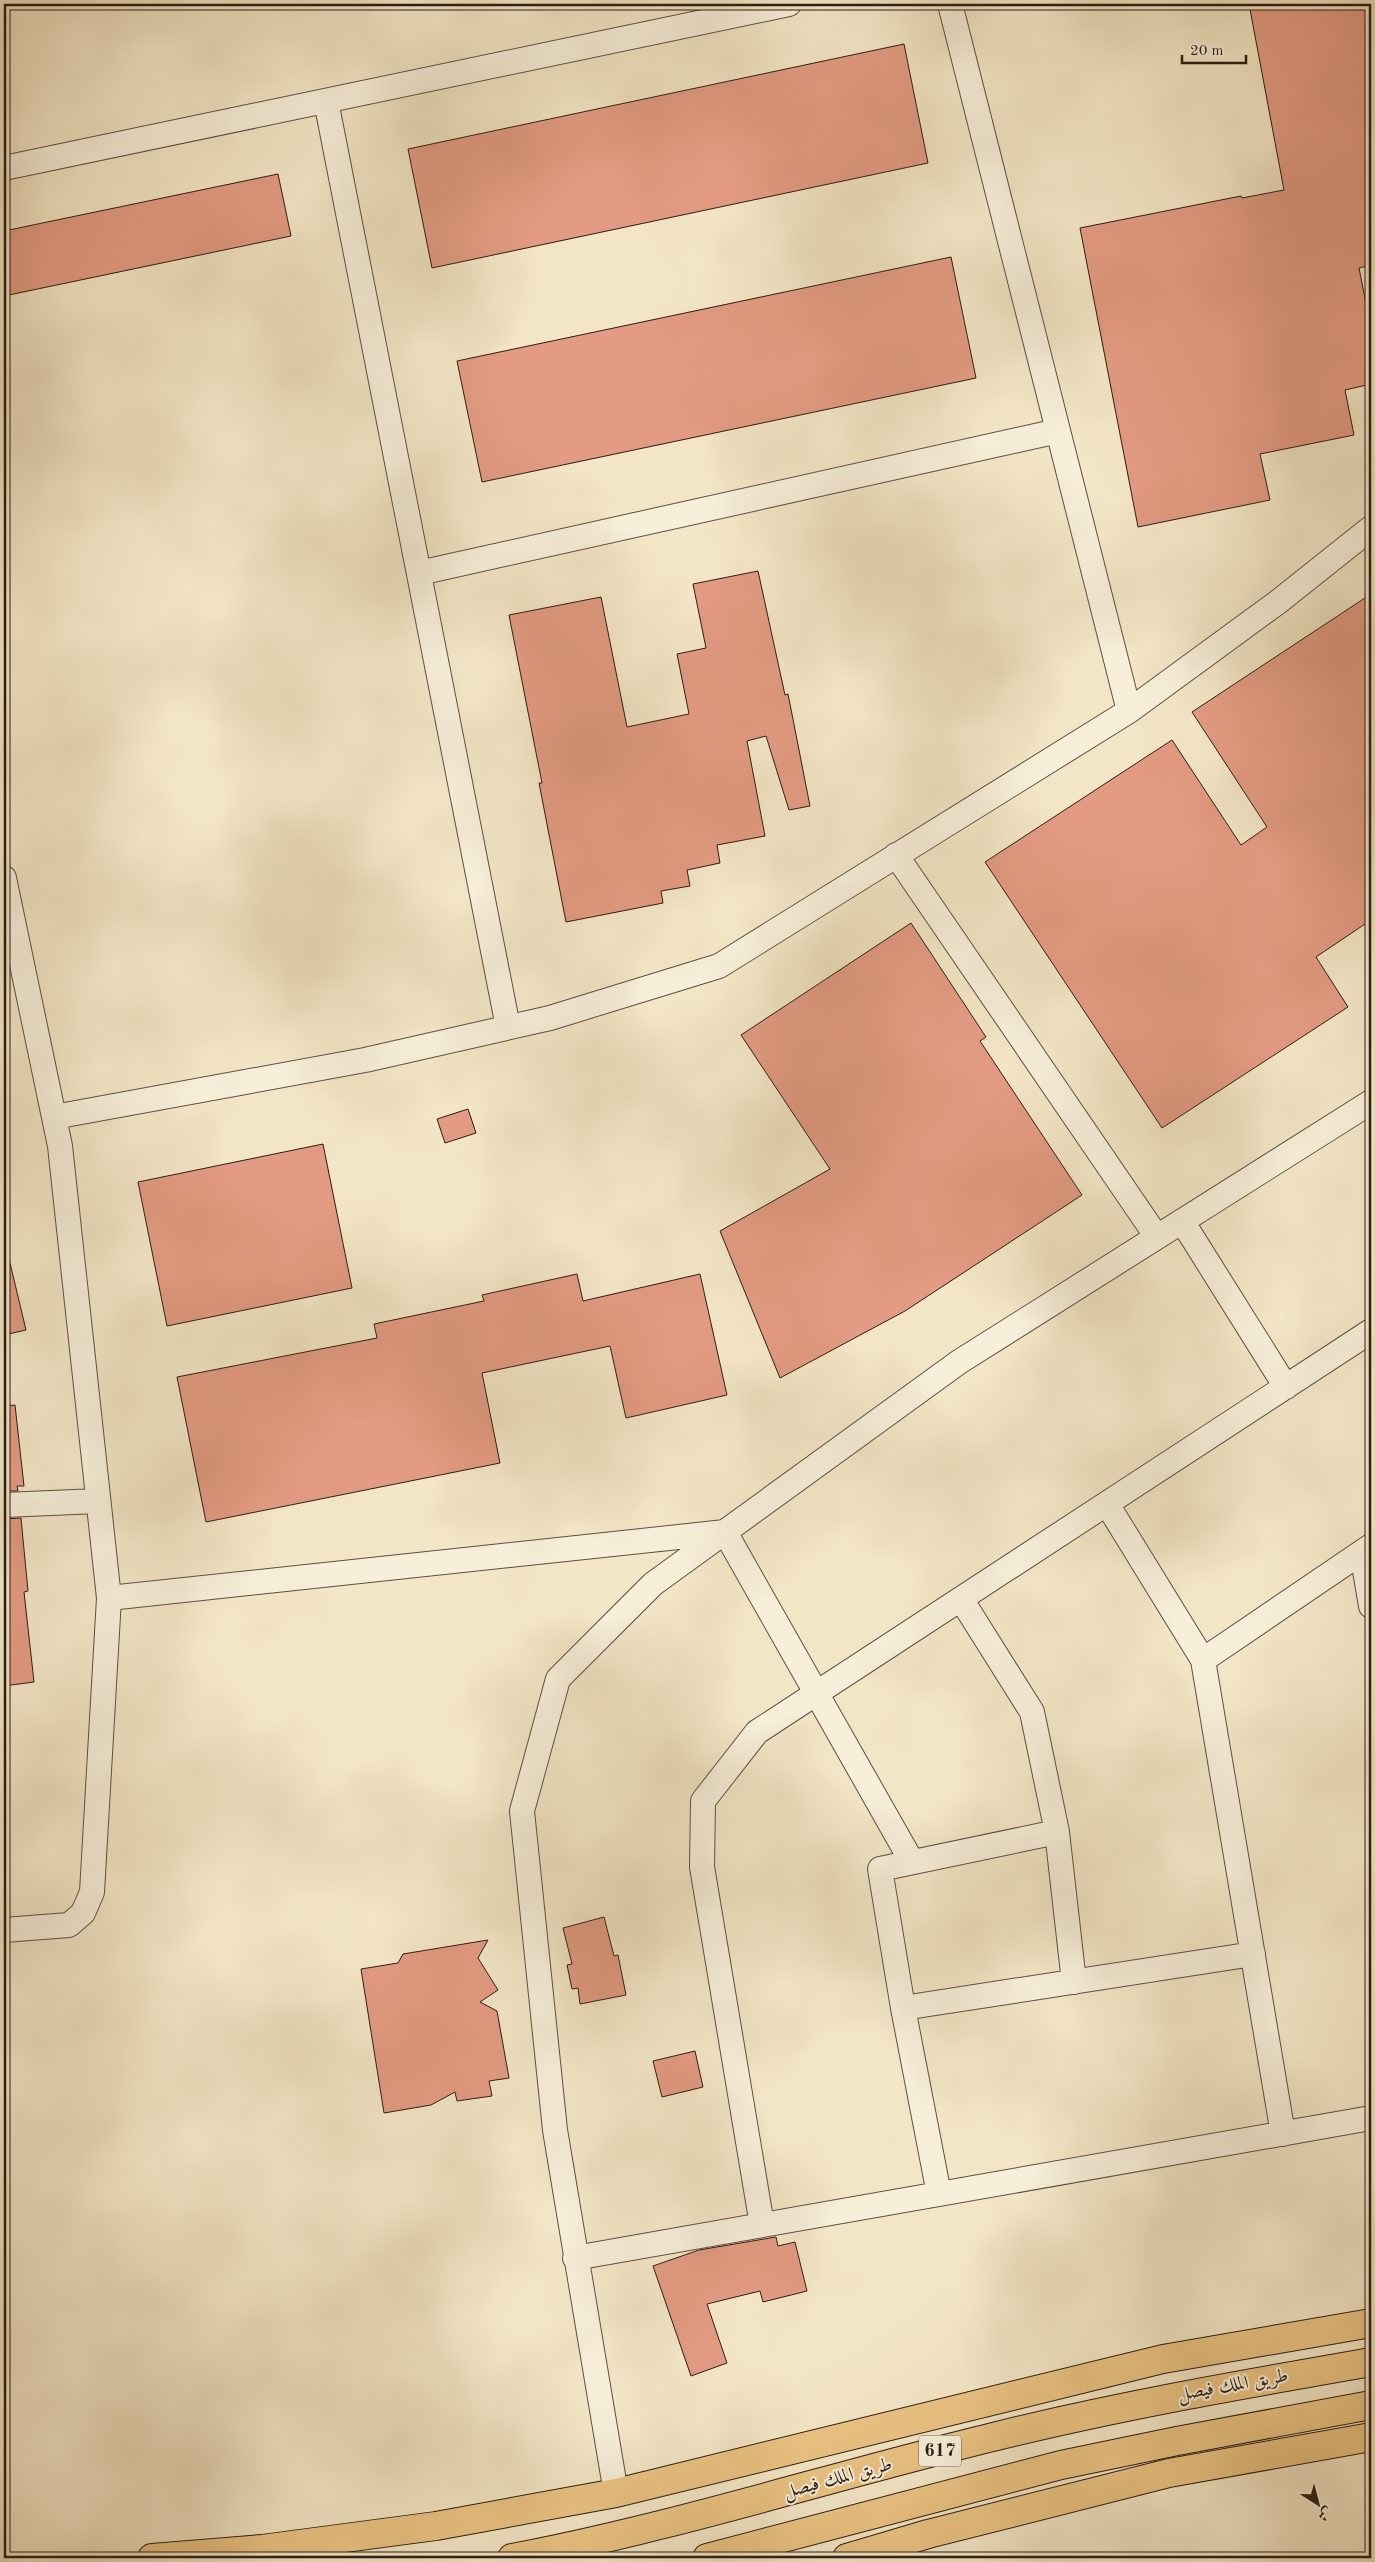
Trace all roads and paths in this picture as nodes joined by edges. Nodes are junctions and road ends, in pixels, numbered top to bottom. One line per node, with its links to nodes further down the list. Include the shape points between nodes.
1 (789, 4): 3 (street)
2 (950, 4): 5 (street)
3 (326, 101): 4 (street); 7 (street)
4 (4, 168)
5 (1058, 431): 7 (street); 8 (street)
6 (1371, 528): 8 (street, via 1278,602)
7 (419, 572): 11 (street)
8 (1129, 711): 9 (street)
9 (896, 855): 11 (street, via 720,966 550,1018); 15 (street)
10 (4, 878): 13 (street)
11 (508, 1027): 13 (street, via 366,1060)
12 (1371, 1102): 14 (street)
13 (54, 1117): 18 (street, via 60,1146)
14 (1182, 1221): 15 (street); 17 (street)
15 (1157, 1237): 21 (street, via 959,1362)
16 (1371, 1331): 17 (street)
17 (1286, 1387): 19 (street)
18 (98, 1501): 20 (street); 23 (street)
19 (1107, 1504): 24 (street); 26 (street)
20 (4, 1505)
21 (725, 1532): 23 (street); 27 (street); 38 (street, via 653,1584 558,1679 522,1811 555,2130)
22 (1366, 1550): 25 (street); 26 (street)
23 (108, 1598): 30 (street, via 92,1892 84,1913 69,1925)
24 (961, 1599): 27 (street); 28 (street, via 1032,1712)
25 (1371, 1606)
26 (1203, 1660): 31 (street)
27 (817, 1693): 29 (street); 37 (street, via 757,1732 704,1801 702,1867)
28 (1057, 1832): 29 (street); 32 (street)
29 (912, 1862): 33 (street, via 880,1869)
30 (4, 1930)
31 (1253, 1954): 32 (street); 35 (street)
32 (1074, 1982): 33 (street)
33 (902, 2008): 36 (street)
34 (1371, 2118): 35 (street)
35 (1283, 2134): 36 (street)
36 (939, 2194): 37 (street)
37 (762, 2225): 38 (street)
38 (575, 2258): 43 (street)
39 (1371, 2323): 43 (main road, via 1163,2359)
40 (1371, 2362): 45 (main road, طريق الملك فيصل / 617, via 1093,2413 701,2516)
41 (1371, 2405): 46 (main road, 617, via 1061,2465)
42 (1371, 2437): 47 (main road, via 1169,2473 928,2534)
43 (616, 2493): 44 (main road, via 436,2526 262,2549)
44 (152, 2558)
45 (512, 2558)
46 (706, 2558)
47 (847, 2558)

